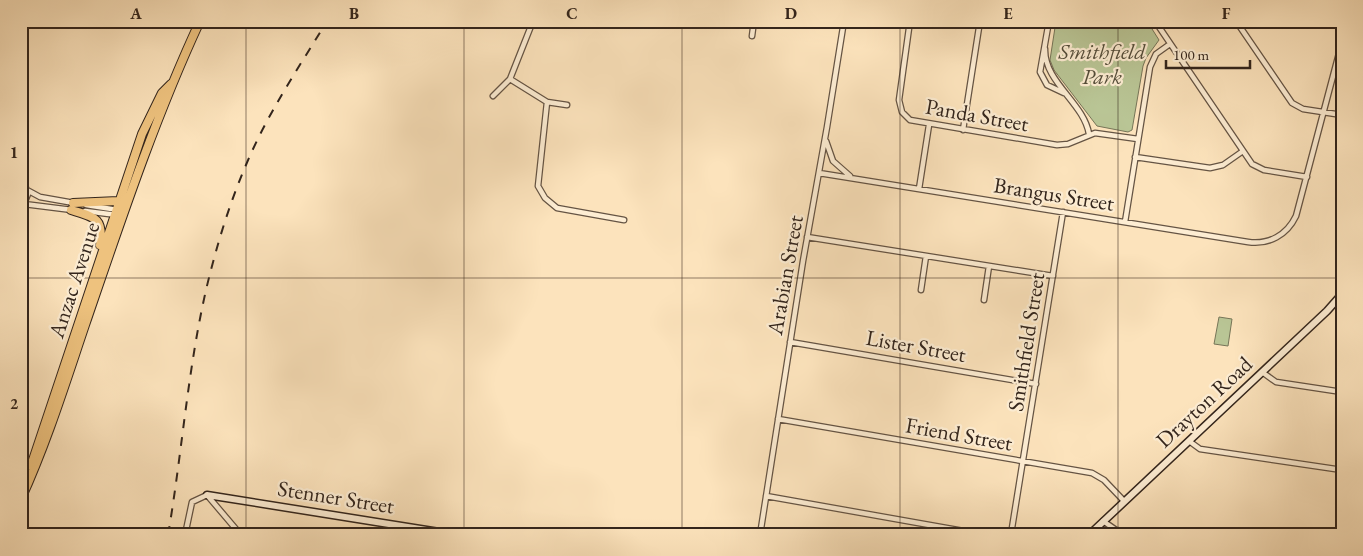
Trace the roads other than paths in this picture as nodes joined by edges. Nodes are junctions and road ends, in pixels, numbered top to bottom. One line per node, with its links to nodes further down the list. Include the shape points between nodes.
1 (200, 21): 17 (highway, Anzac Avenue)
2 (533, 21): 16 (street)
3 (754, 21): 12 (street)
4 (844, 21): 27 (street, Arabian Street)
5 (910, 21): 24 (street, Panda Street, via 899,104 910,120)
6 (980, 21): 25 (street)
7 (1049, 21): 15 (street)
8 (1155, 21): 14 (street)
9 (1236, 21): 22 (street, via 1289,100 1302,109)
10 (1316, 21): 11 (street)
11 (1342, 25)
12 (752, 36)
13 (1342, 42): 22 (street)
14 (1170, 44): 28 (street, via 1151,62); 29 (street)
15 (1045, 49): 18 (street, via 1047,63); 18 (street, via 1040,65 1041,76 1047,85)
16 (510, 79): 19 (street); 20 (street)
17 (171, 83): 38 (highway, Anzac Avenue, via 150,115); 43 (highway, Anzac Avenue)
18 (1065, 94): 26 (street, via 1085,121)
19 (493, 96)
20 (547, 102): 21 (street); 44 (street, via 538,186 545,198 557,208)
21 (567, 104)
22 (1323, 112): 23 (street); 33 (street)
23 (1342, 115)
24 (929, 125): 25 (street, Panda Street); 37 (street)
25 (963, 130): 26 (street, Panda Street, via 1060,145)
26 (1089, 134): 28 (street, Panda Street)
27 (826, 137): 32 (street, Arabian Street); 34 (street, via 830,156 836,165)
28 (1138, 139): 30 (street)
29 (1243, 151): 30 (street, via 1223,165 1210,168); 33 (street, via 1252,164 1264,170)
30 (1135, 157): 45 (street)
31 (21, 160): 36 (street)
32 (819, 173): 34 (street, Brangus Street); 46 (street, Arabian Street)
33 (1307, 177): 45 (street, Brangus Street, via 1296,216 1283,234 1269,241 1253,242)
34 (859, 180): 37 (street, Brangus Street)
35 (21, 185): 36 (street)
36 (27, 189): 39 (street, via 28,198); 40 (street, via 40,197)
37 (919, 189): 42 (street, Brangus Street)
38 (118, 201): 40 (highway); 41 (highway, Anzac Avenue)
39 (23, 204): 40 (street)
40 (72, 206): 41 (street); 48 (highway, via 101,225)
41 (115, 212): 43 (street); 48 (highway, Anzac Avenue)
42 (1063, 212): 45 (street, Brangus Street); 50 (street, Smithfield Street)
43 (124, 213): 64 (highway, Anzac Avenue, via 53,424)
44 (624, 220)
45 (1125, 222)
46 (807, 237): 47 (street); 54 (street, Arabian Street)
47 (926, 256): 49 (street); 51 (street)
48 (99, 260): 64 (highway, Anzac Avenue)
49 (990, 266): 50 (street); 53 (street)
50 (1053, 276): 56 (street, Smithfield Street)
51 (921, 290)
52 (1342, 294): 55 (main road, Drayton Road)
53 (984, 300)
54 (790, 342): 56 (street, Lister Street); 58 (street, Arabian Street)
55 (1262, 372): 57 (street, via 1276,382); 59 (main road, Drayton Road)
56 (1036, 384): 60 (street, Smithfield Street)
57 (1342, 392)
58 (778, 419): 60 (street, Friend Street); 63 (street, Arabian Street)
59 (1189, 441): 61 (street, via 1200,449); 65 (main road, Drayton Road)
60 (1023, 462): 65 (street, Friend Street, via 1096,475); 73 (street, Smithfield Street, via 1012,528)
61 (1342, 470)
62 (207, 496): 67 (main road, Stenner Street); 68 (street, via 192,502); 69 (street)
63 (766, 496): 71 (street, Arabian Street); 72 (street)
64 (22, 497)
65 (1124, 501): 66 (main road, Drayton Road)
66 (1103, 521): 74 (main road, Drayton Road); 75 (street, via 1116,530)
67 (440, 533): 70 (main road, Stenner Street)
68 (185, 535)
69 (240, 535)
70 (458, 535)
71 (760, 535)
72 (986, 535)
73 (1008, 535)
74 (1089, 535)
75 (1144, 535)

